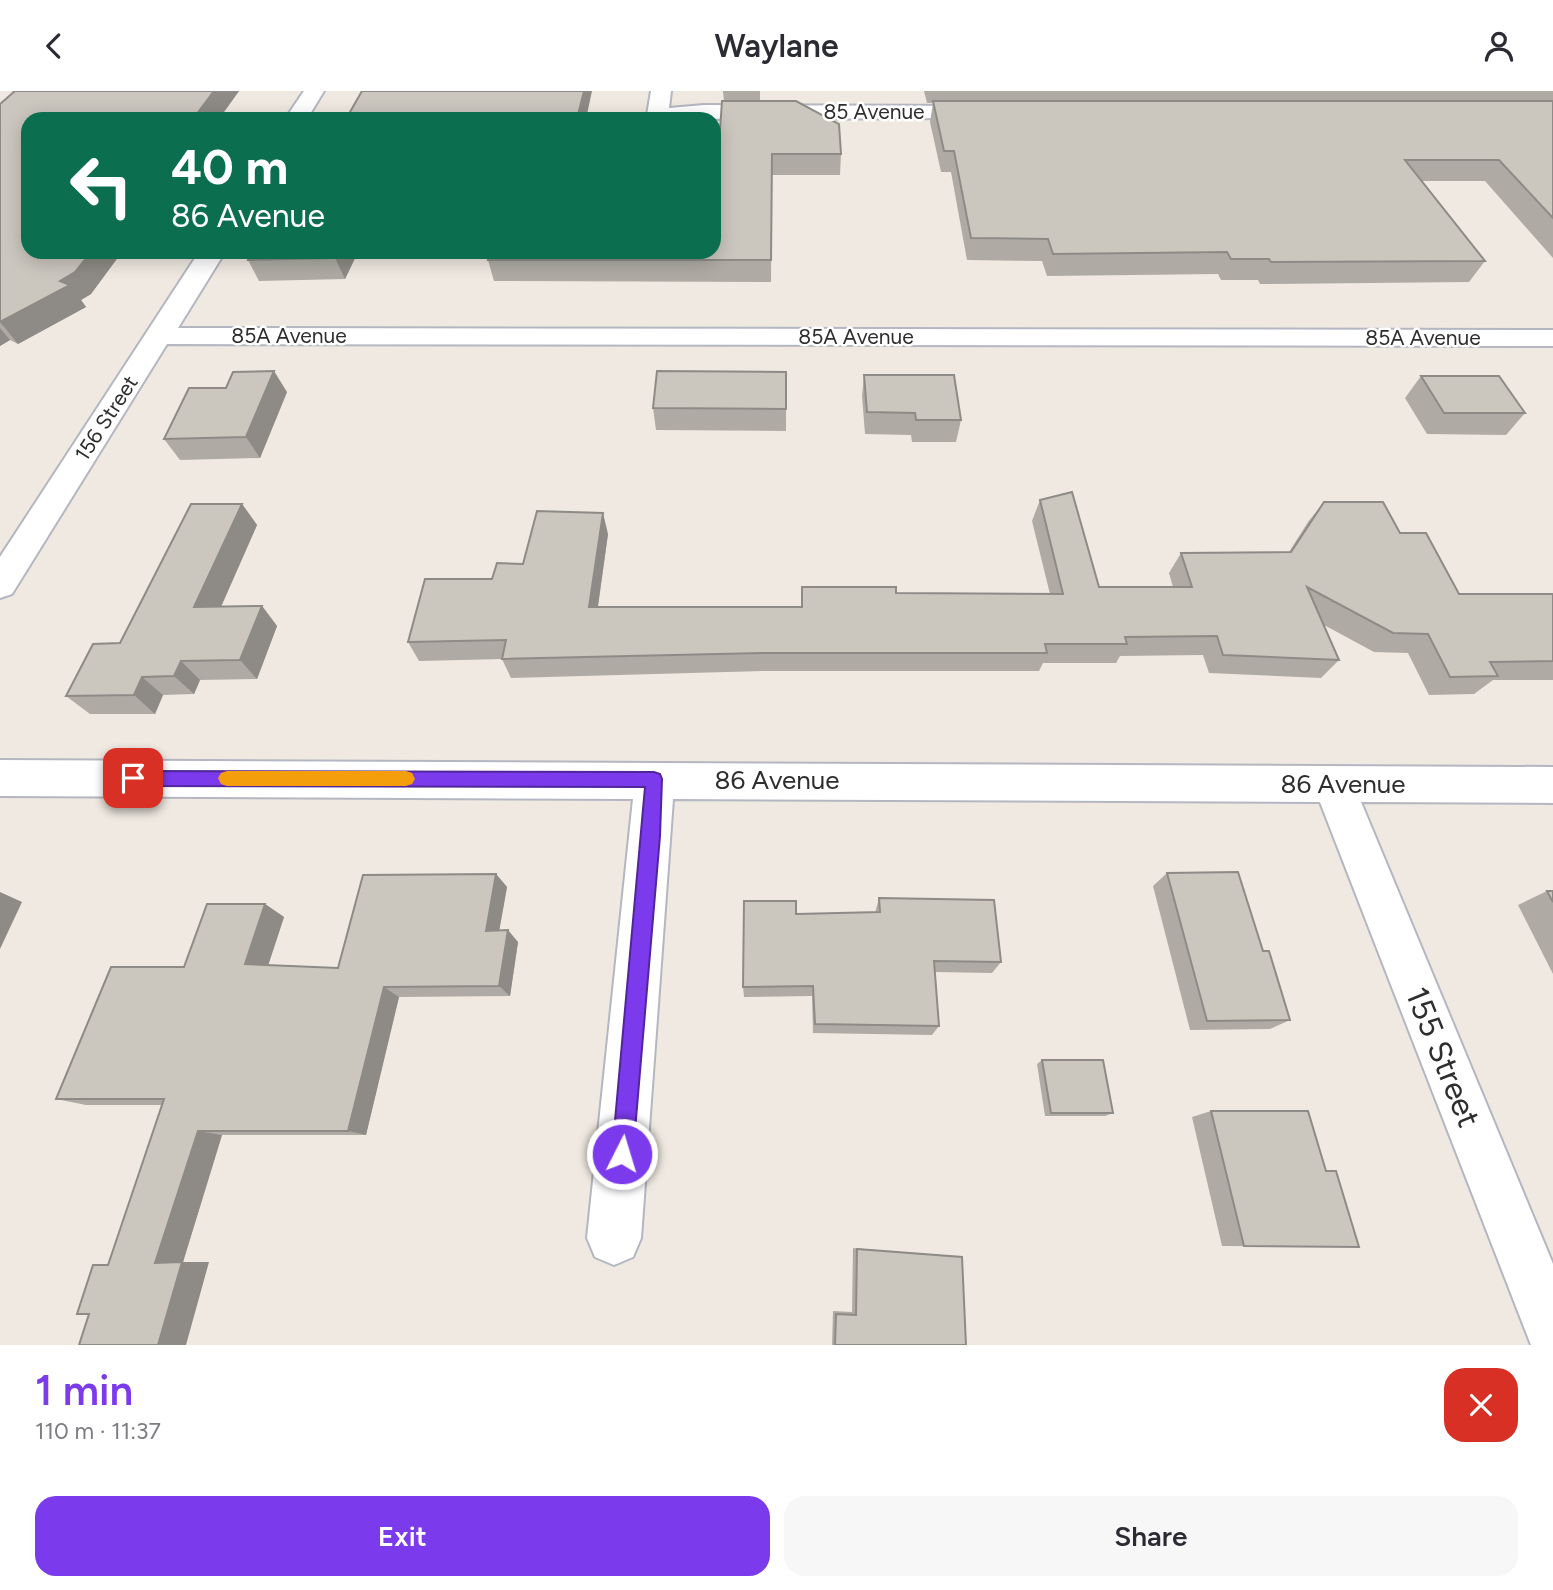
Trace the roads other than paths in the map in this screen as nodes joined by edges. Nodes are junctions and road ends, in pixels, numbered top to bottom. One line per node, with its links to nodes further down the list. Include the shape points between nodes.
1 (314, 91): 3 (street)
2 (661, 91): 4 (street, 85 Avenue)
3 (300, 112)
4 (658, 112)
5 (692, 112): 6 (street, 85 Avenue)
6 (1010, 112)
7 (208, 259): 8 (street, 156 Street)
8 (159, 336): 9 (street, 85A Avenue); 10 (street, 156 Street)
9 (1553, 338)
10 (0, 585)
11 (0, 778): 12 (street, 86 Avenue)
12 (654, 779): 13 (street, 86 Avenue); 15 (street)
13 (1333, 784): 14 (street, 86 Avenue); 16 (street, 155 Street)
14 (1553, 785)
15 (614, 1238)
16 (1553, 1331)

